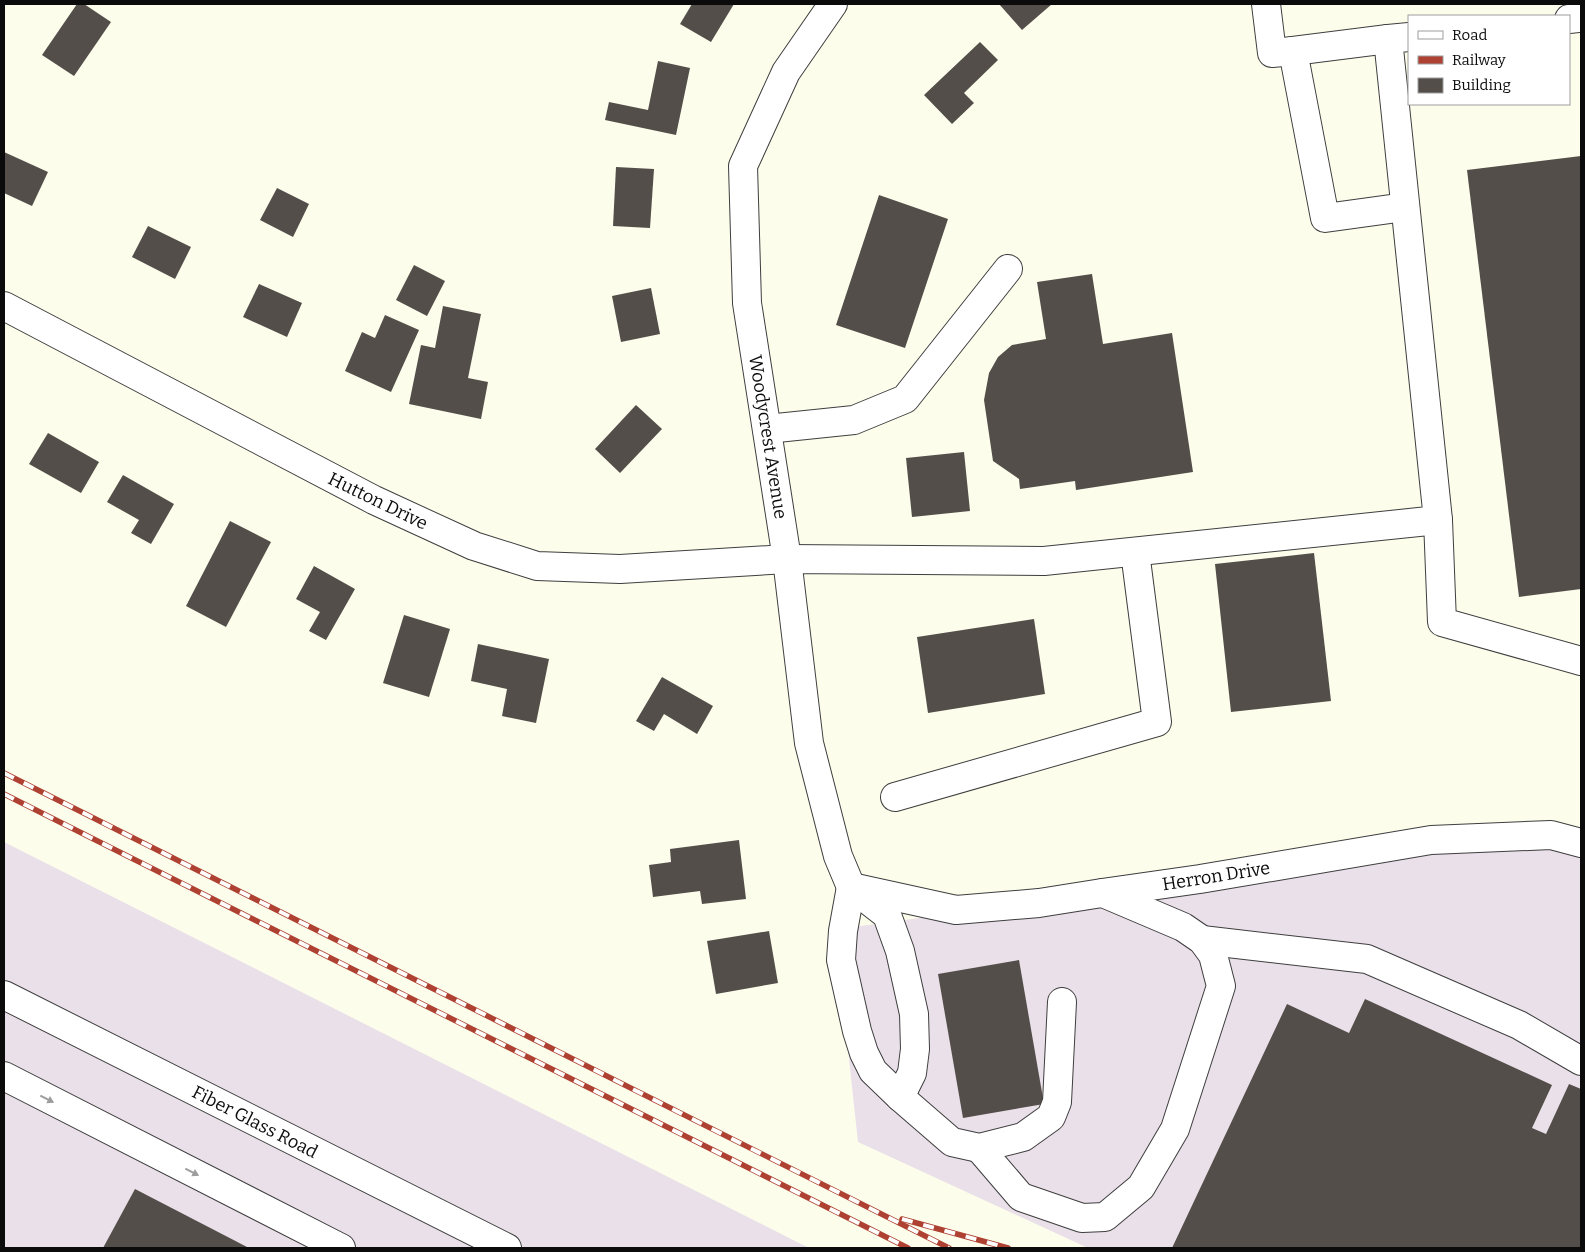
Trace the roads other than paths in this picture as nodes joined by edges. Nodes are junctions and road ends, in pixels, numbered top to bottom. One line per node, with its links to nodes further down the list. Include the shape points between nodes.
1 (833, 4): 8 (street, Woodycrest Avenue, via 786,72 743,166 747,303)
2 (1266, 4): 4 (street, via 1272,53)
3 (1398, 38): 4 (street); 5 (street)
4 (1293, 51): 5 (street, via 1325,218)
5 (1405, 207): 9 (street)
6 (1008, 269): 8 (street, via 904,399 854,420)
7 (4, 306): 11 (street, Hutton Drive, via 374,500 474,546 538,566 620,570)
8 (767, 429): 11 (street, Woodycrest Avenue)
9 (1438, 520): 10 (street, Hutton Drive); 12 (street, via 1442,622)
10 (1135, 552): 11 (street, Hutton Drive, via 1044,561); 13 (street, via 1157,722)
11 (787, 560): 15 (street, Woodycrest Avenue, via 809,743 838,856)
12 (1581, 661)
13 (895, 796)
14 (1581, 843): 16 (street, Herron Drive, via 1552,835 1431,840)
15 (850, 886): 16 (street, Herron Drive, via 956,910 1039,904); 22 (street, via 841,960 857,1031 873,1071); 22 (street, via 887,915 900,951 914,1014 916,1049 912,1073)
16 (1102, 893): 17 (street, via 1183,927)
17 (1202, 940): 20 (street, via 1367,959 1519,1025); 23 (street, via 1213,955 1221,986 1175,1128 1141,1187 1105,1217 1082,1218 1021,1197)
18 (4, 995): 25 (street, Fiber Glass Road)
19 (1062, 1002): 23 (street, via 1057,1102 1050,1117 1023,1137)
20 (1581, 1061)
21 (4, 1076): 24 (street, one-way to 24)
22 (900, 1097): 23 (street, via 952,1142)
23 (979, 1148)
24 (341, 1248)
25 (507, 1248)

